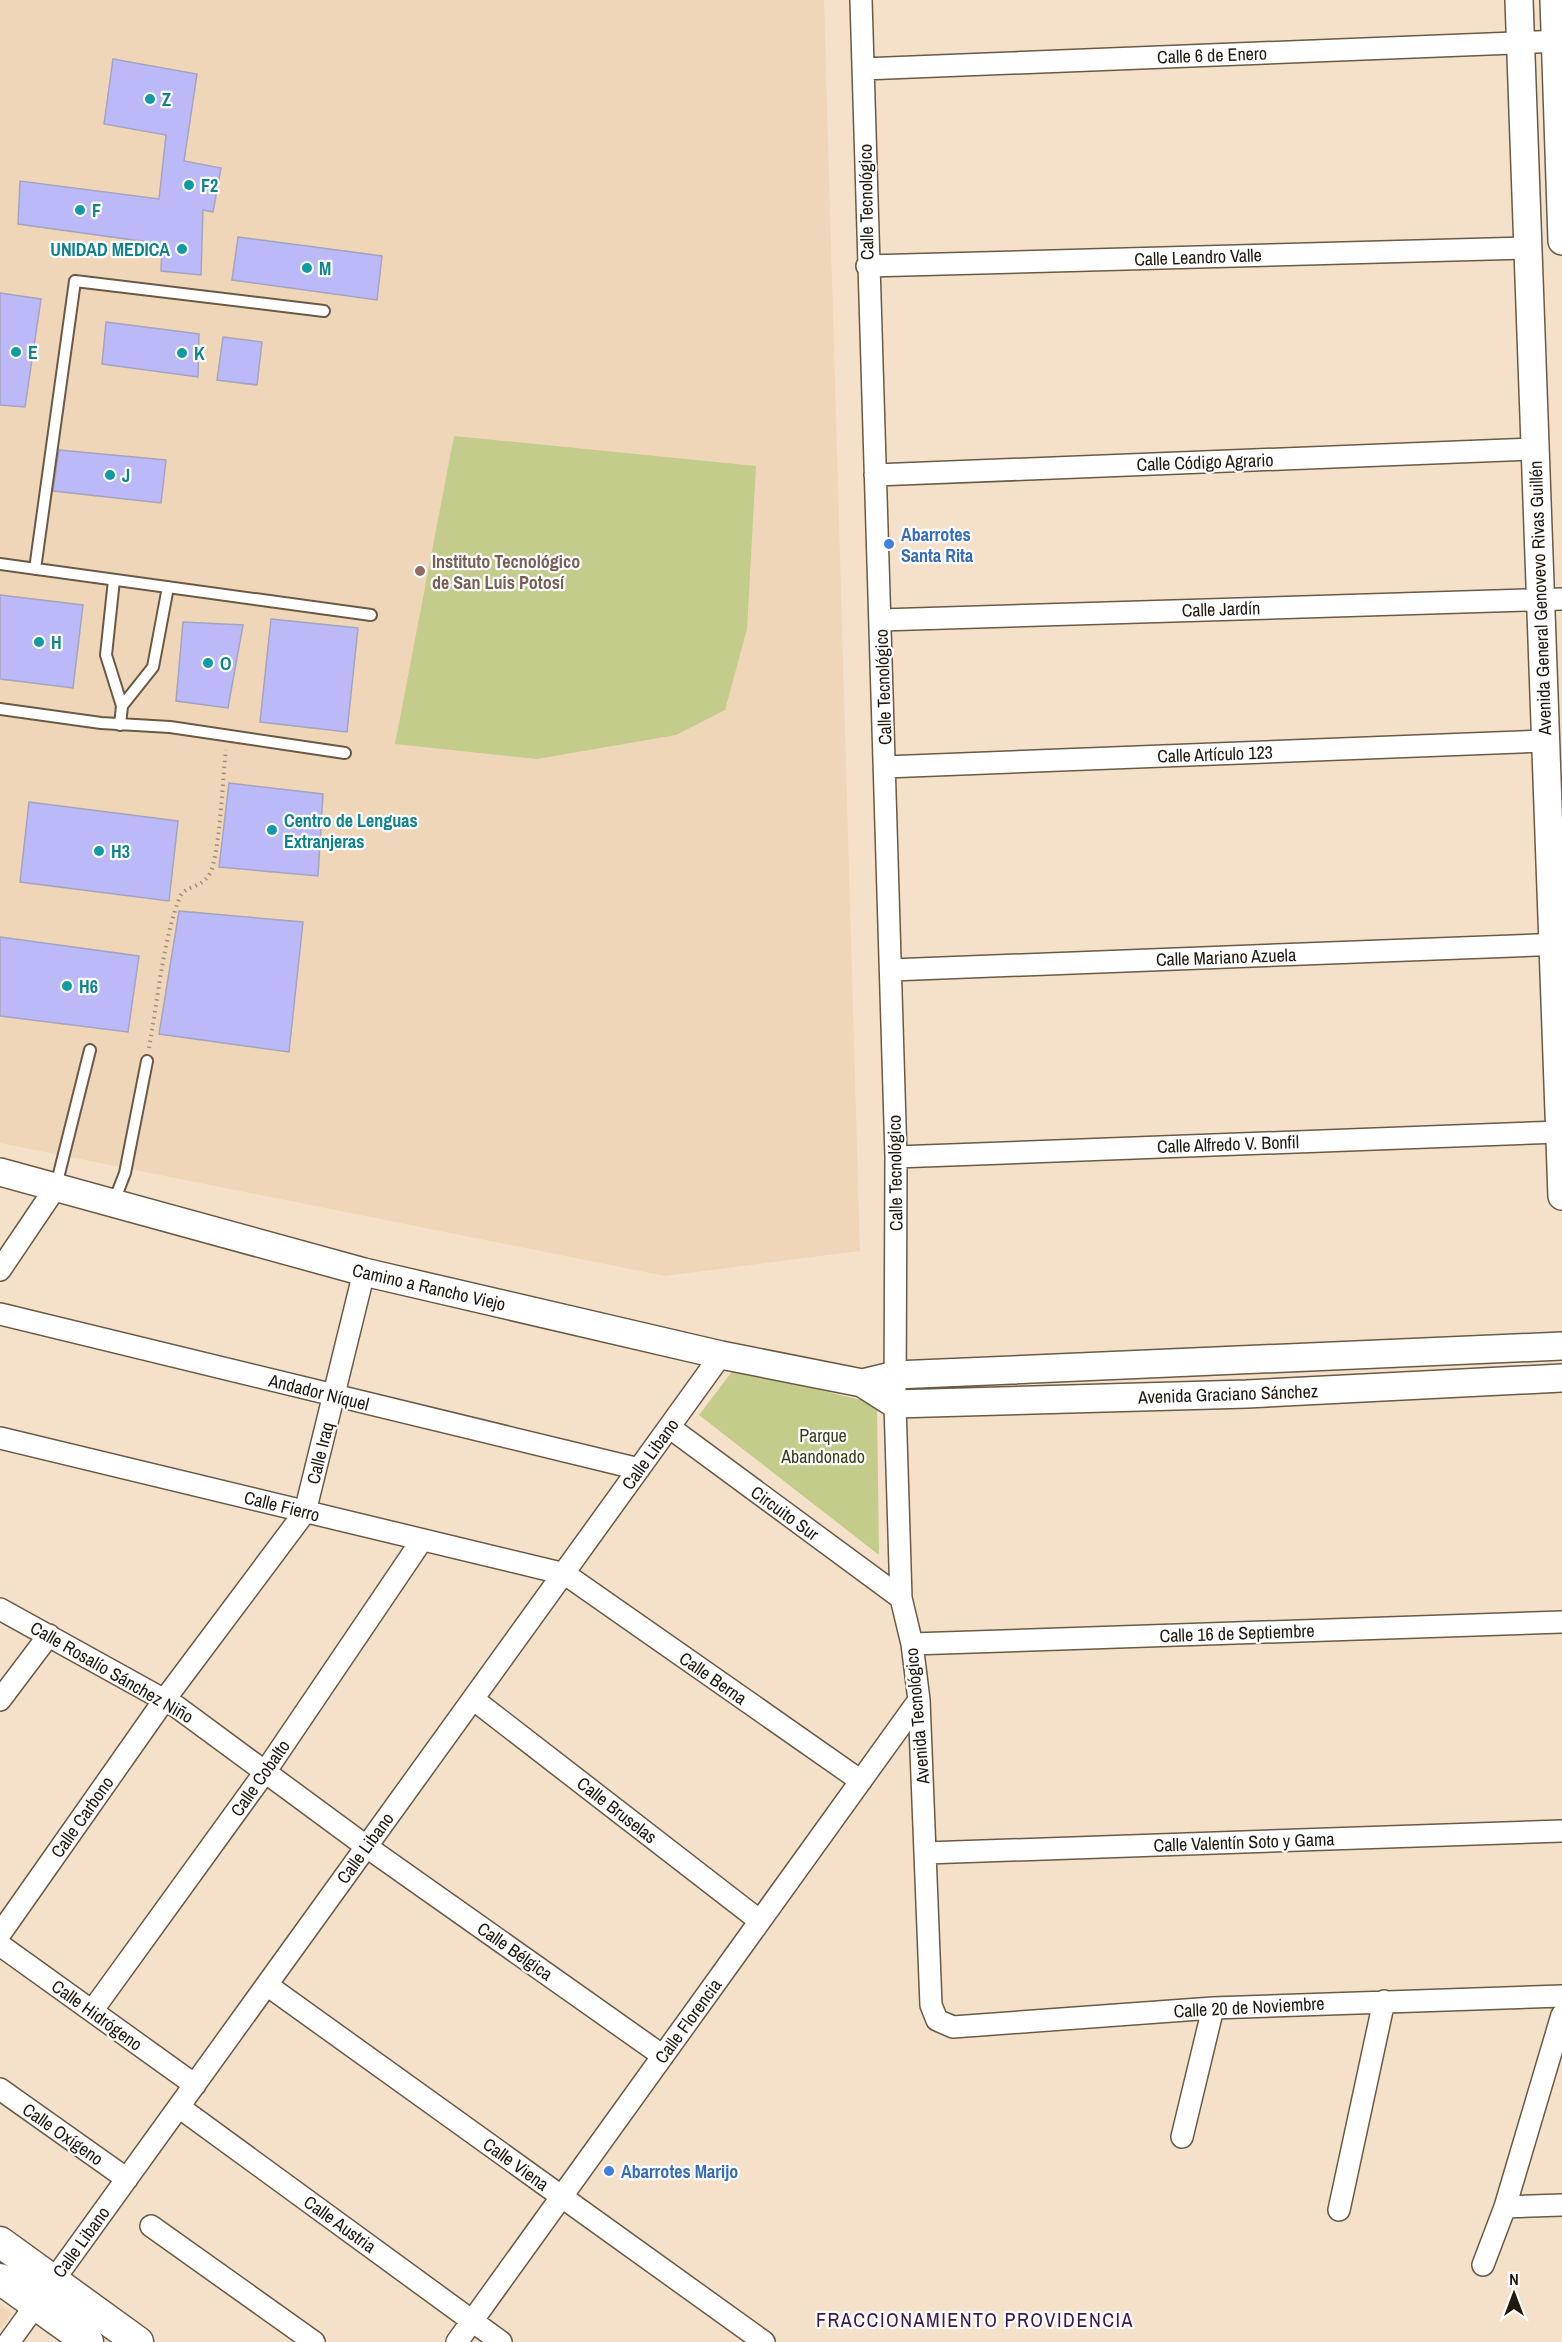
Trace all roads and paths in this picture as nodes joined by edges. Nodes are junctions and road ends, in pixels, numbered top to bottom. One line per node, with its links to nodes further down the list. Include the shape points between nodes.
1 (861, 0): 6 (street, Calle Tecnológico)
2 (1519, 0): 5 (street, Avenida General Genovevo Rivas Guillén)
3 (1554, 0): 4 (street)
4 (1558, 41): 5 (street, Calle 6 de Enero); 7 (street)
5 (1521, 42): 6 (street, Calle 6 de Enero); 8 (street, Avenida General Genovevo Rivas Guillén)
6 (863, 69): 9 (street, Calle Tecnológico)
7 (1562, 241)
8 (1528, 248): 9 (street, Calle Leandro Valle); 11 (street, Avenida General Genovevo Rivas Guillén)
9 (867, 266): 12 (street, Calle Tecnológico)
10 (324, 311): 14 (lane, via 75,281)
11 (1535, 449): 12 (street, Calle Código Agrario); 17 (street, Avenida General Genovevo Rivas Guillén)
12 (875, 475): 19 (street, Calle Tecnológico)
13 (0, 564): 14 (lane)
14 (36, 569): 15 (lane)
15 (114, 580): 16 (lane); 20 (lane, via 106,656)
16 (168, 587): 18 (lane); 20 (lane, via 153,667)
17 (1551, 599): 19 (street, Calle Jardín); 24 (street, Avenida General Genovevo Rivas Guillén)
18 (371, 615)
19 (881, 620): 26 (street, Calle Tecnológico)
20 (122, 706): 22 (lane)
21 (0, 710): 22 (lane)
22 (120, 725): 23 (lane)
23 (228, 735): 25 (lane); 30 (path, via 212,867 203,884 183,892 179,898)
24 (1546, 741): 26 (street, Calle Artículo 123); 27 (street, Avenida General Genovevo Rivas Guillén)
25 (345, 753)
26 (885, 767): 28 (street, Calle Tecnológico)
27 (1557, 944): 28 (street, Calle Mariano Azuela); 31 (street, Avenida General Genovevo Rivas Guillén)
28 (891, 970): 32 (street, Calle Tecnológico)
29 (90, 1050): 34 (lane)
30 (147, 1061): 36 (lane, via 125,1173)
31 (1560, 1132): 32 (street, Calle Alfredo V. Bonfil); 35 (street, Avenida General Genovevo Rivas Guillén)
32 (896, 1157): 43 (street, Calle Tecnológico)
33 (0, 1172): 34 (street, Camino a Rancho Viejo)
34 (56, 1187): 36 (street, Camino a Rancho Viejo); 37 (street)
35 (1562, 1196)
36 (112, 1204): 38 (street, Camino a Rancho Viejo)
37 (0, 1270)
38 (364, 1272): 41 (street, Camino a Rancho Viejo); 47 (street, Calle Iraq)
39 (0, 1314): 47 (street, Andador Níquel)
40 (1562, 1346): 42 (street, Avenida Graciano Sánchez)
41 (721, 1355): 45 (street, Camino a Rancho Viejo); 49 (street, Calle Libano)
42 (1244, 1359): 43 (street, Avenida Graciano Sánchez); 46 (street)
43 (895, 1375): 45 (street, Camino a Rancho Viejo); 48 (street, Avenida Tecnológico)
44 (1562, 1378): 46 (street, Avenida Graciano Sánchez)
45 (862, 1383): 48 (street, Camino a Rancho Viejo)
46 (1246, 1394): 48 (street, Avenida Graciano Sánchez)
47 (334, 1396): 51 (street, Andador Níquel); 52 (street, Calle Iraq)
48 (895, 1404): 55 (street, Avenida Tecnológico)
49 (669, 1427): 51 (street, Calle Libano); 55 (street, Circuito Sur)
50 (0, 1438): 52 (street, Calle Fierro)
51 (639, 1469): 54 (street, Calle Libano)
52 (305, 1512): 53 (street, Calle Fierro); 60 (street, Calle Iraq)
53 (422, 1540): 54 (street, Calle Fierro); 64 (street, Calle Cobalto)
54 (565, 1574): 61 (street, Calle Libano); 65 (street, Calle Berna)
55 (901, 1598): 59 (street, Avenida Tecnológico)
56 (0, 1609): 58 (street, Calle Rosalío Sánchez Niño)
57 (1562, 1622): 59 (street, Calle 16 de Septiembre)
58 (49, 1635): 60 (street, Calle Rosalío Sánchez Niño); 62 (street)
59 (912, 1644): 63 (street, Avenida Tecnológico)
60 (165, 1699): 64 (street, Calle Rosalío Sánchez Niño); 70 (street, Calle Carbono)
61 (473, 1699): 67 (street, Calle Libano); 69 (street, Calle Bruselas)
62 (0, 1700)
63 (919, 1700): 65 (street, Calle Florencia); 68 (street, Avenida Tecnológico)
64 (265, 1772): 67 (street, Calle Rosalío Sánchez Niño); 76 (street, Calle Cobalto)
65 (861, 1781): 69 (street, Calle Florencia)
66 (1562, 1831): 68 (street, Calle Valentín Soto y Gama)
67 (366, 1847): 72 (street, Calle Libano); 79 (street, Calle Bélgica)
68 (926, 1853): 78 (street, Avenida Tecnológico, via 931,2005)
69 (760, 1921): 79 (street, Calle Florencia)
70 (0, 1934)
71 (0, 1945): 76 (street, Calle Hidrógeno)
72 (267, 1985): 80 (street, Calle Libano); 85 (street, Calle Viena)
73 (1562, 1996): 74 (street, Calle 20 de Noviembre)
74 (1384, 2001): 75 (street, Calle 20 de Noviembre); 88 (street)
75 (1212, 2008): 78 (street, Calle 20 de Noviembre, via 953,2026); 83 (street)
76 (92, 2011): 80 (street, Calle Hidrógeno)
77 (1562, 2015): 87 (street)
78 (937, 2020)
79 (663, 2056): 85 (street, Calle Florencia)
80 (195, 2085): 82 (street, Calle Libano)
81 (0, 2089): 84 (street, Calle Oxígeno)
82 (179, 2107): 84 (street, Calle Libano); 95 (street, Calle Austria)
83 (1182, 2137)
84 (127, 2179): 93 (street, Calle Libano)
85 (562, 2197): 95 (street, Calle Florencia); 102 (street, Calle Viena)
86 (1562, 2205): 87 (street)
87 (1504, 2207): 91 (street)
88 (1339, 2210)
89 (151, 2226): 99 (street)
90 (0, 2242): 93 (main road)
91 (1483, 2265)
92 (0, 2279): 94 (main road)
93 (53, 2281): 94 (street, Calle Libano); 98 (main road)
94 (36, 2305): 96 (street, Calle Libano); 97 (main road)
95 (472, 2321): 100 (street, Calle Florencia); 101 (street, Calle Austria)
96 (9, 2342)
97 (88, 2342)
98 (138, 2342)
99 (314, 2342)
100 (457, 2342)
101 (501, 2342)
102 (764, 2342)

